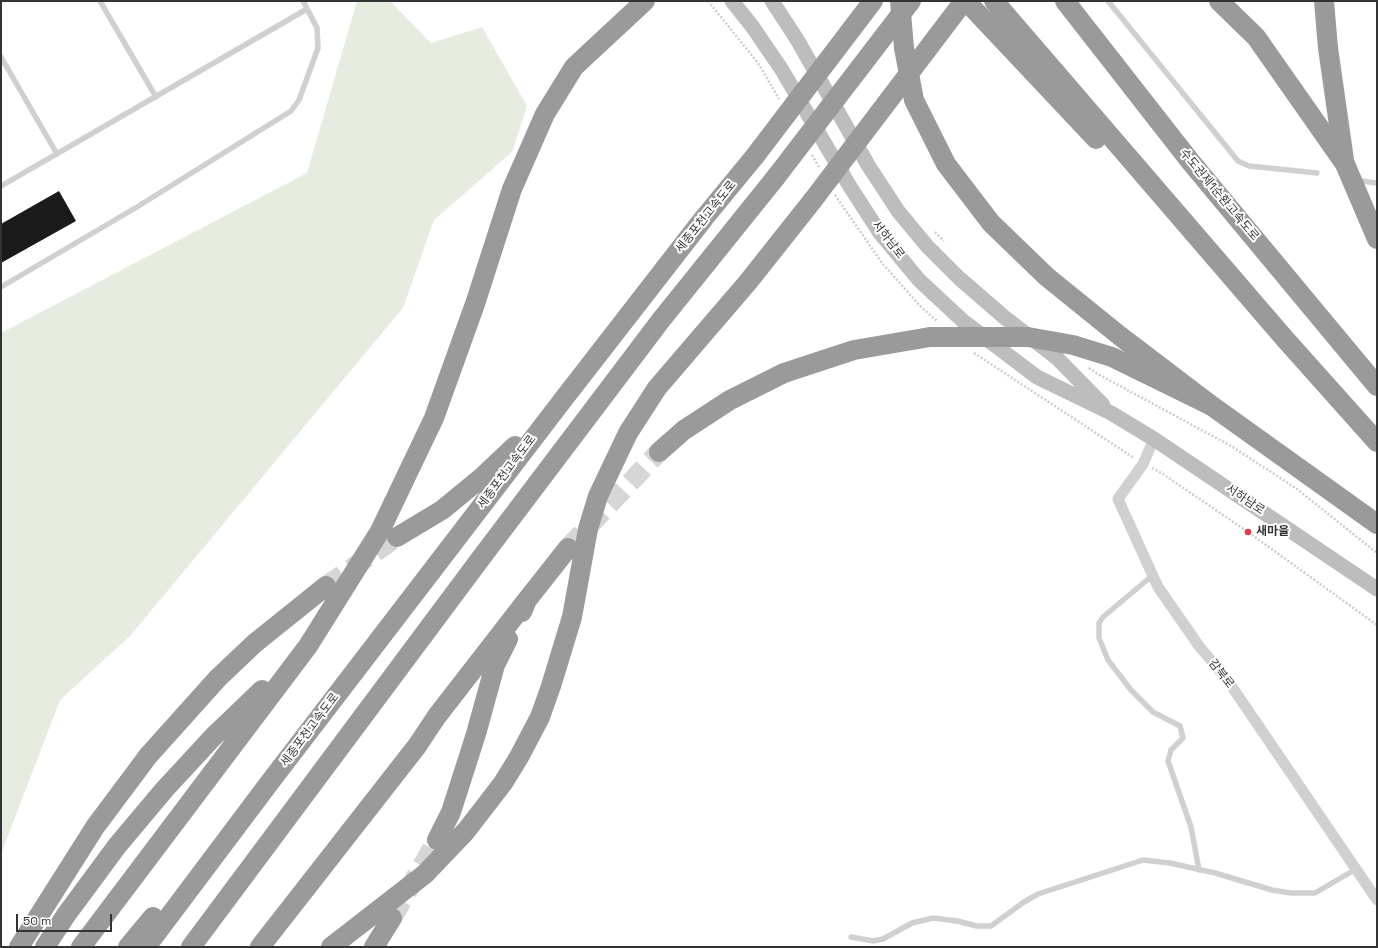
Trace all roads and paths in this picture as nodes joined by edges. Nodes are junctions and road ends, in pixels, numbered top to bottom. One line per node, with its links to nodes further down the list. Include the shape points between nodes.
1 (100, 1): 17 (lane)
2 (303, 1): 15 (lane)
3 (645, 1): 41 (highway, via 574,67 545,114 512,189 475,304 434,418 380,531)
4 (732, 1): 30 (main road, 서하남로, via 782,70 880,233 919,280 963,321 1037,377)
5 (772, 1): 30 (main road, 서하남로, via 798,41 868,165 898,211 927,246 959,278 1056,358)
6 (872, 1): 28 (highway, 세종포천고속도로, bridge, via 755,156)
7 (900, 1): 29 (highway, bridge, via 904,48 914,100 946,164 991,222 1047,278)
8 (911, 1): 54 (highway, bridge, via 776,177 661,320)
9 (965, 1): 26 (highway); 56 (highway, bridge, via 814,200 657,388 628,433 610,467 596,502 588,529 572,617 549,692 540,717 503,783 466,831 425,874)
10 (994, 1): 26 (highway)
11 (1065, 1): 27 (highway, 수도권제1순환고속도로, via 1190,161)
12 (1108, 1): 20 (lane, via 1238,161 1249,166)
13 (1219, 1): 19 (highway, via 1256,37)
14 (1324, 1): 19 (highway, via 1328,48)
15 (307, 9): 17 (lane); 25 (lane, via 317,28 318,48 299,100 291,111 137,207)
16 (1, 57): 18 (lane)
17 (156, 97): 18 (lane)
18 (57, 154): 23 (lane)
19 (1345, 164): 24 (highway)
20 (1317, 173)
21 (1362, 181): 22 (lane)
22 (1377, 183)
23 (1, 186)
24 (1377, 239)
25 (1, 287)
26 (1285, 339): 32 (highway)
27 (1377, 386)
28 (562, 400): 35 (highway, via 481,478 442,510); 42 (highway, 세종포천고속도로)
29 (1212, 406): 33 (highway, bridge, via 1112,357 1072,346 1028,337 930,337 854,350 784,373 730,400 684,430); 34 (highway)
30 (1111, 413): 31 (main road, 서하남로)
31 (1154, 439): 37 (street, 감북로, via 1143,464 1118,499); 39 (main road, 서하남로)
32 (1377, 442)
33 (659, 452)
34 (1377, 524)
35 (398, 537)
36 (568, 548): 40 (highway)
37 (1153, 575): 44 (street, 감북로, via 1158,587 1194,639 1226,678); 45 (lane, via 1103,617 1099,623 1099,638 1108,660 1132,690 1153,712 1180,726 1183,738 1171,750 1168,761 1191,827)
38 (326, 586): 49 (highway, via 255,643 218,678 148,756 95,827)
39 (1377, 589)
40 (528, 600): 43 (highway, via 496,665 463,778 451,812); 55 (highway, via 437,716 418,746)
41 (308, 646): 50 (highway, via 213,737 164,790 117,846 66,915); 51 (highway)
42 (270, 782): 52 (highway); 53 (highway, 세종포천고속도로)
43 (437, 840)
44 (1356, 868): 45 (lane, via 1315,893 1304,894 1272,890); 46 (street, 감북로)
45 (1199, 870): 48 (lane, via 1143,860 1038,894 991,926 933,918 912,923 883,939 873,941)
46 (1377, 900)
47 (392, 918): 57 (highway)
48 (851, 937)
49 (19, 947)
50 (46, 947)
51 (81, 947)
52 (128, 947)
53 (146, 947)
54 (191, 947)
55 (260, 947)
56 (331, 947)
57 (374, 947)

